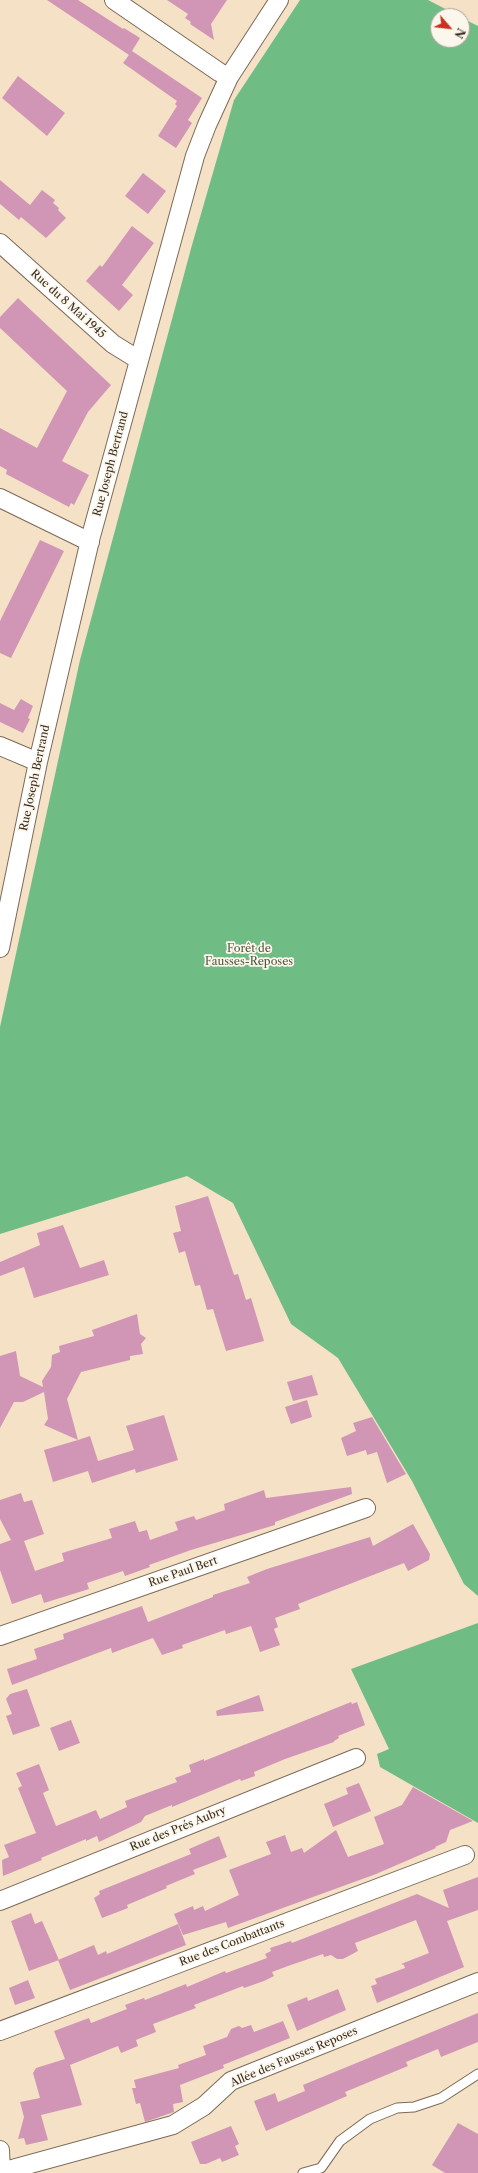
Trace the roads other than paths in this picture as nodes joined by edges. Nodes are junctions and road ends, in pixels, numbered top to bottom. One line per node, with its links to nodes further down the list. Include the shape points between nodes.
1 (114, 0): 3 (street)
2 (279, 0): 3 (street, Rue Joseph Bertrand)
3 (229, 77): 5 (street, Rue Joseph Bertrand, via 198,148)
4 (0, 243): 5 (street, Rue du 8 Mai 1945, via 113,344)
5 (139, 360): 7 (street, Rue Joseph Bertrand)
6 (0, 498): 7 (street)
7 (90, 542): 9 (street, Rue Joseph Bertrand)
8 (0, 746): 9 (street)
9 (38, 762): 10 (street, Rue Joseph Bertrand)
10 (0, 948)
11 (366, 1508): 12 (street, Rue Paul Bert)
12 (0, 1636)
13 (356, 1758): 15 (street, Rue des Prés Aubry)
14 (465, 1855): 17 (street, Rue des Combattants)
15 (0, 1901)
16 (478, 1982): 20 (street, Allée des Fausses Reposes, via 231,2082 204,2106 173,2125)
17 (0, 2031)
18 (478, 2074): 21 (lane, via 441,2098 414,2107 397,2108 370,2119 340,2141 321,2168)
19 (0, 2150): 20 (street)
20 (1, 2172)
21 (303, 2173)

